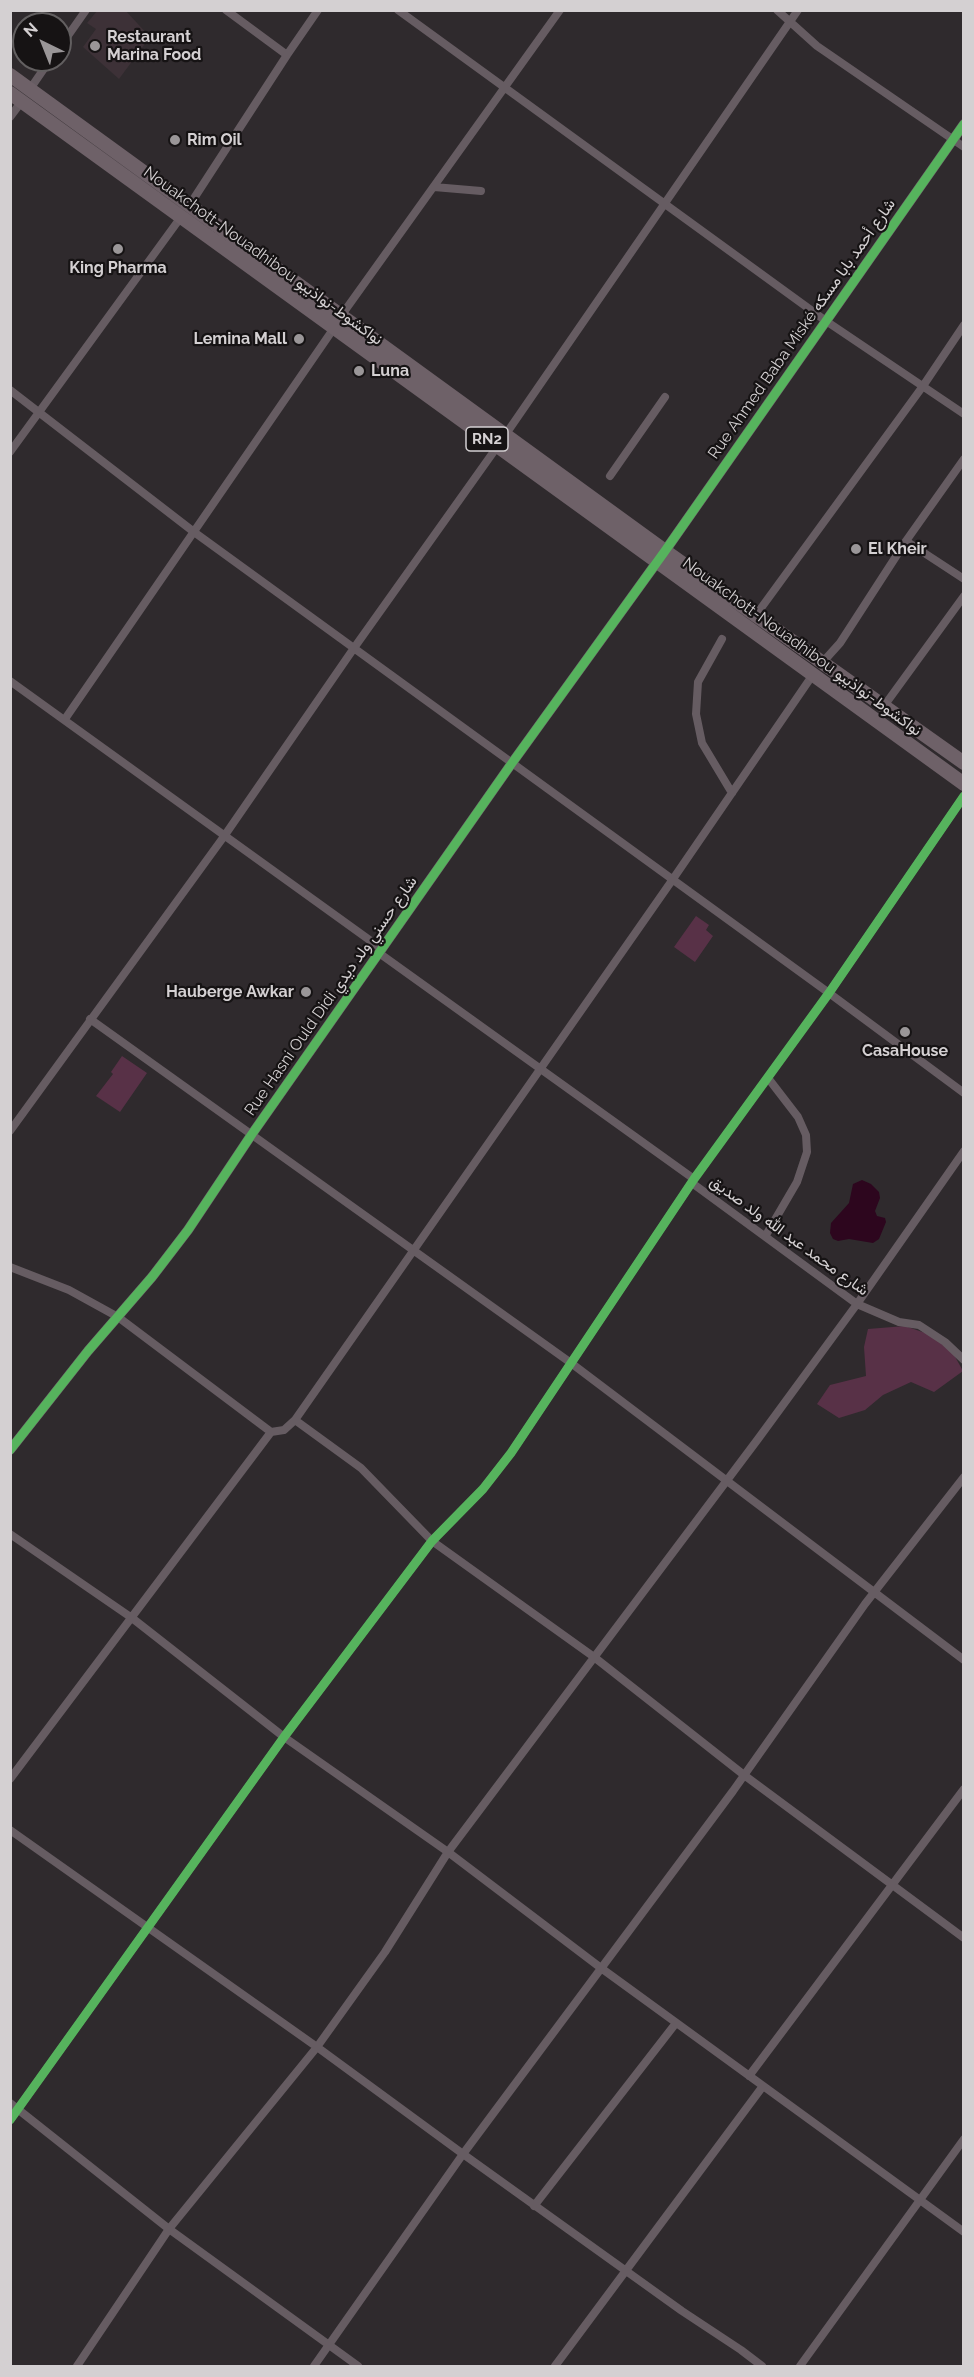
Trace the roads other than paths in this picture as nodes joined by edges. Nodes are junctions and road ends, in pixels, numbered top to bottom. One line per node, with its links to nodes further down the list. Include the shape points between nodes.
1 (86, 10): 9 (street)
2 (226, 10): 10 (street)
3 (318, 10): 10 (street)
4 (398, 10): 14 (street)
5 (560, 10): 14 (street)
6 (777, 10): 8 (street)
7 (798, 10): 8 (street)
8 (790, 21): 18 (street, via 817,46); 22 (street)
9 (72, 29)
10 (287, 55): 23 (street)
11 (41, 72): 13 (street)
12 (10, 75): 13 (highway, Nouakchott-Nouadhibou نواكشوط-نواذيبو / RN2)
13 (30, 88): 23 (highway, Nouakchott-Nouadhibou نواكشوط-نواذيبو / RN2)
14 (505, 88): 20 (street); 22 (street)
15 (16, 97): 16 (street); 23 (highway, Nouakchott-Nouadhibou نواكشوط-نواذيبو / RN2)
16 (10, 117)
17 (963, 124): 18 (street, Rue Ahmed Baba Miské شارع أحمد بابا مسكه)
18 (953, 140): 19 (street); 24 (street, Rue Ahmed Baba Miské شارع أحمد بابا مسكه)
19 (963, 147)
20 (434, 186): 21 (street); 25 (street)
21 (481, 191)
22 (664, 205): 24 (street); 32 (street)
23 (185, 212): 25 (highway, Nouakchott-Nouadhibou نواكشوط-نواذيبو / RN2); 30 (street)
24 (826, 321): 27 (street); 38 (street, Rue Ahmed Baba Miské شارع أحمد بابا مسكه)
25 (338, 322): 32 (highway, Nouakchott-Nouadhibou نواكشوط-نواذيبو / RN2); 36 (street)
26 (963, 325): 27 (street)
27 (922, 386): 31 (street); 41 (street)
28 (10, 390): 30 (street)
29 (665, 397): 35 (street)
30 (39, 411): 33 (street); 36 (street)
31 (963, 414)
32 (501, 441): 38 (highway, Nouakchott-Nouadhibou نواكشوط-نواذيبو / RN2); 43 (street)
33 (10, 452)
34 (963, 459): 37 (street)
35 (610, 476)
36 (194, 532): 43 (street); 48 (street)
37 (906, 541): 39 (street); 44 (street, via 840,643)
38 (661, 557): 41 (highway, Nouakchott-Nouadhibou نواكشوط-نواذيبو / RN2); 45 (highway, Nouakchott-Nouadhibou نواكشوط-نواذيبو / RN2); 49 (street, Rue Hasni Ould Didi شارع حسني ولد ديدي)
39 (963, 579)
40 (963, 596): 47 (street)
41 (756, 615): 44 (highway, Nouakchott-Nouadhibou نواكشوط-نواذيبو / RN2)
42 (722, 639): 52 (street, via 698,682 696,714 702,743)
43 (354, 648): 49 (street); 54 (street)
44 (822, 663): 47 (highway, Nouakchott-Nouadhibou نواكشوط-نواذيبو / RN2)
45 (812, 675): 51 (highway, Nouakchott-Nouadhibou نواكشوط-نواذيبو / RN2); 52 (street)
46 (10, 681): 48 (street, شارع محمد عبد الله ولد صديق)
47 (884, 706): 50 (highway, Nouakchott-Nouadhibou نواكشوط-نواذيبو / RN2)
48 (65, 719): 54 (street, شارع محمد عبد الله ولد صديق)
49 (512, 763): 55 (street); 56 (street, Rue Hasni Ould Didi شارع حسني ولد ديدي)
50 (963, 763)
51 (963, 784)
52 (732, 793): 55 (street)
53 (963, 796): 57 (street)
54 (225, 835): 56 (street, شارع محمد عبد الله ولد صديق); 58 (street)
55 (673, 879): 57 (street); 59 (street)
56 (381, 951): 59 (street, شارع محمد عبد الله ولد صديق); 63 (street, Rue Hasni Ould Didi شارع حسني ولد ديدي)
57 (829, 993): 60 (street); 61 (street)
58 (90, 1019): 62 (street); 63 (street)
59 (540, 1067): 65 (street, شارع محمد عبد الله ولد صديق); 67 (street)
60 (768, 1078): 65 (street); 66 (street, via 798,1117 806,1134 807,1152 796,1182)
61 (963, 1093)
62 (10, 1131)
63 (252, 1134): 67 (street); 70 (street, Rue Hasni Ould Didi شارع حسني ولد ديدي, via 188,1230)
64 (963, 1151): 69 (street)
65 (693, 1181): 66 (street, شارع محمد عبد الله ولد صديق); 72 (street)
66 (766, 1235): 69 (street, شارع محمد عبد الله ولد صديق)
67 (414, 1250): 72 (street); 73 (street)
68 (10, 1267): 70 (street, via 69,1290)
69 (857, 1304): 71 (street, شارع محمد عبد الله ولد صديق, via 899,1322 919,1325); 77 (street)
70 (118, 1317): 74 (street); 75 (street, Rue Hasni Ould Didi شارع حسني ولد ديدي)
71 (963, 1360)
72 (571, 1363): 77 (street); 79 (street, via 483,1489)
73 (295, 1420): 74 (street, via 284,1430); 79 (street, via 361,1468)
74 (271, 1432): 81 (street)
75 (10, 1450)
76 (963, 1478): 80 (street)
77 (727, 1480): 80 (street); 82 (street)
78 (10, 1534): 81 (street)
79 (432, 1541): 82 (street); 84 (street)
80 (874, 1592): 83 (street); 85 (street)
81 (132, 1618): 84 (street); 86 (street)
82 (594, 1657): 85 (street); 89 (street)
83 (963, 1660)
84 (284, 1737): 89 (street); 91 (street)
85 (744, 1775): 90 (street); 93 (street)
86 (10, 1779)
87 (963, 1789): 90 (street)
88 (10, 1830): 91 (street)
89 (448, 1852): 93 (street); 95 (street, via 385,1952)
90 (893, 1886): 92 (street); 96 (street)
91 (147, 1928): 95 (street); 99 (street)
92 (963, 1938)
93 (601, 1968): 94 (street); 102 (street)
94 (676, 2023): 96 (street); 104 (street)
95 (317, 2047): 102 (street); 105 (street)
96 (749, 2076): 97 (street)
97 (763, 2086): 103 (street); 107 (street)
98 (10, 2103): 99 (street)
99 (19, 2109): 100 (street); 105 (street)
100 (10, 2120)
101 (963, 2139): 103 (street)
102 (462, 2154): 104 (street); 108 (street)
103 (919, 2201): 106 (street); 114 (street)
104 (534, 2205): 107 (street)
105 (169, 2229): 108 (street); 109 (street)
106 (963, 2232)
107 (625, 2271): 112 (street); 113 (street)
108 (329, 2346): 110 (street); 111 (street)
109 (77, 2367)
110 (314, 2367)
111 (358, 2367)
112 (555, 2367)
113 (762, 2367)
114 (800, 2367)

